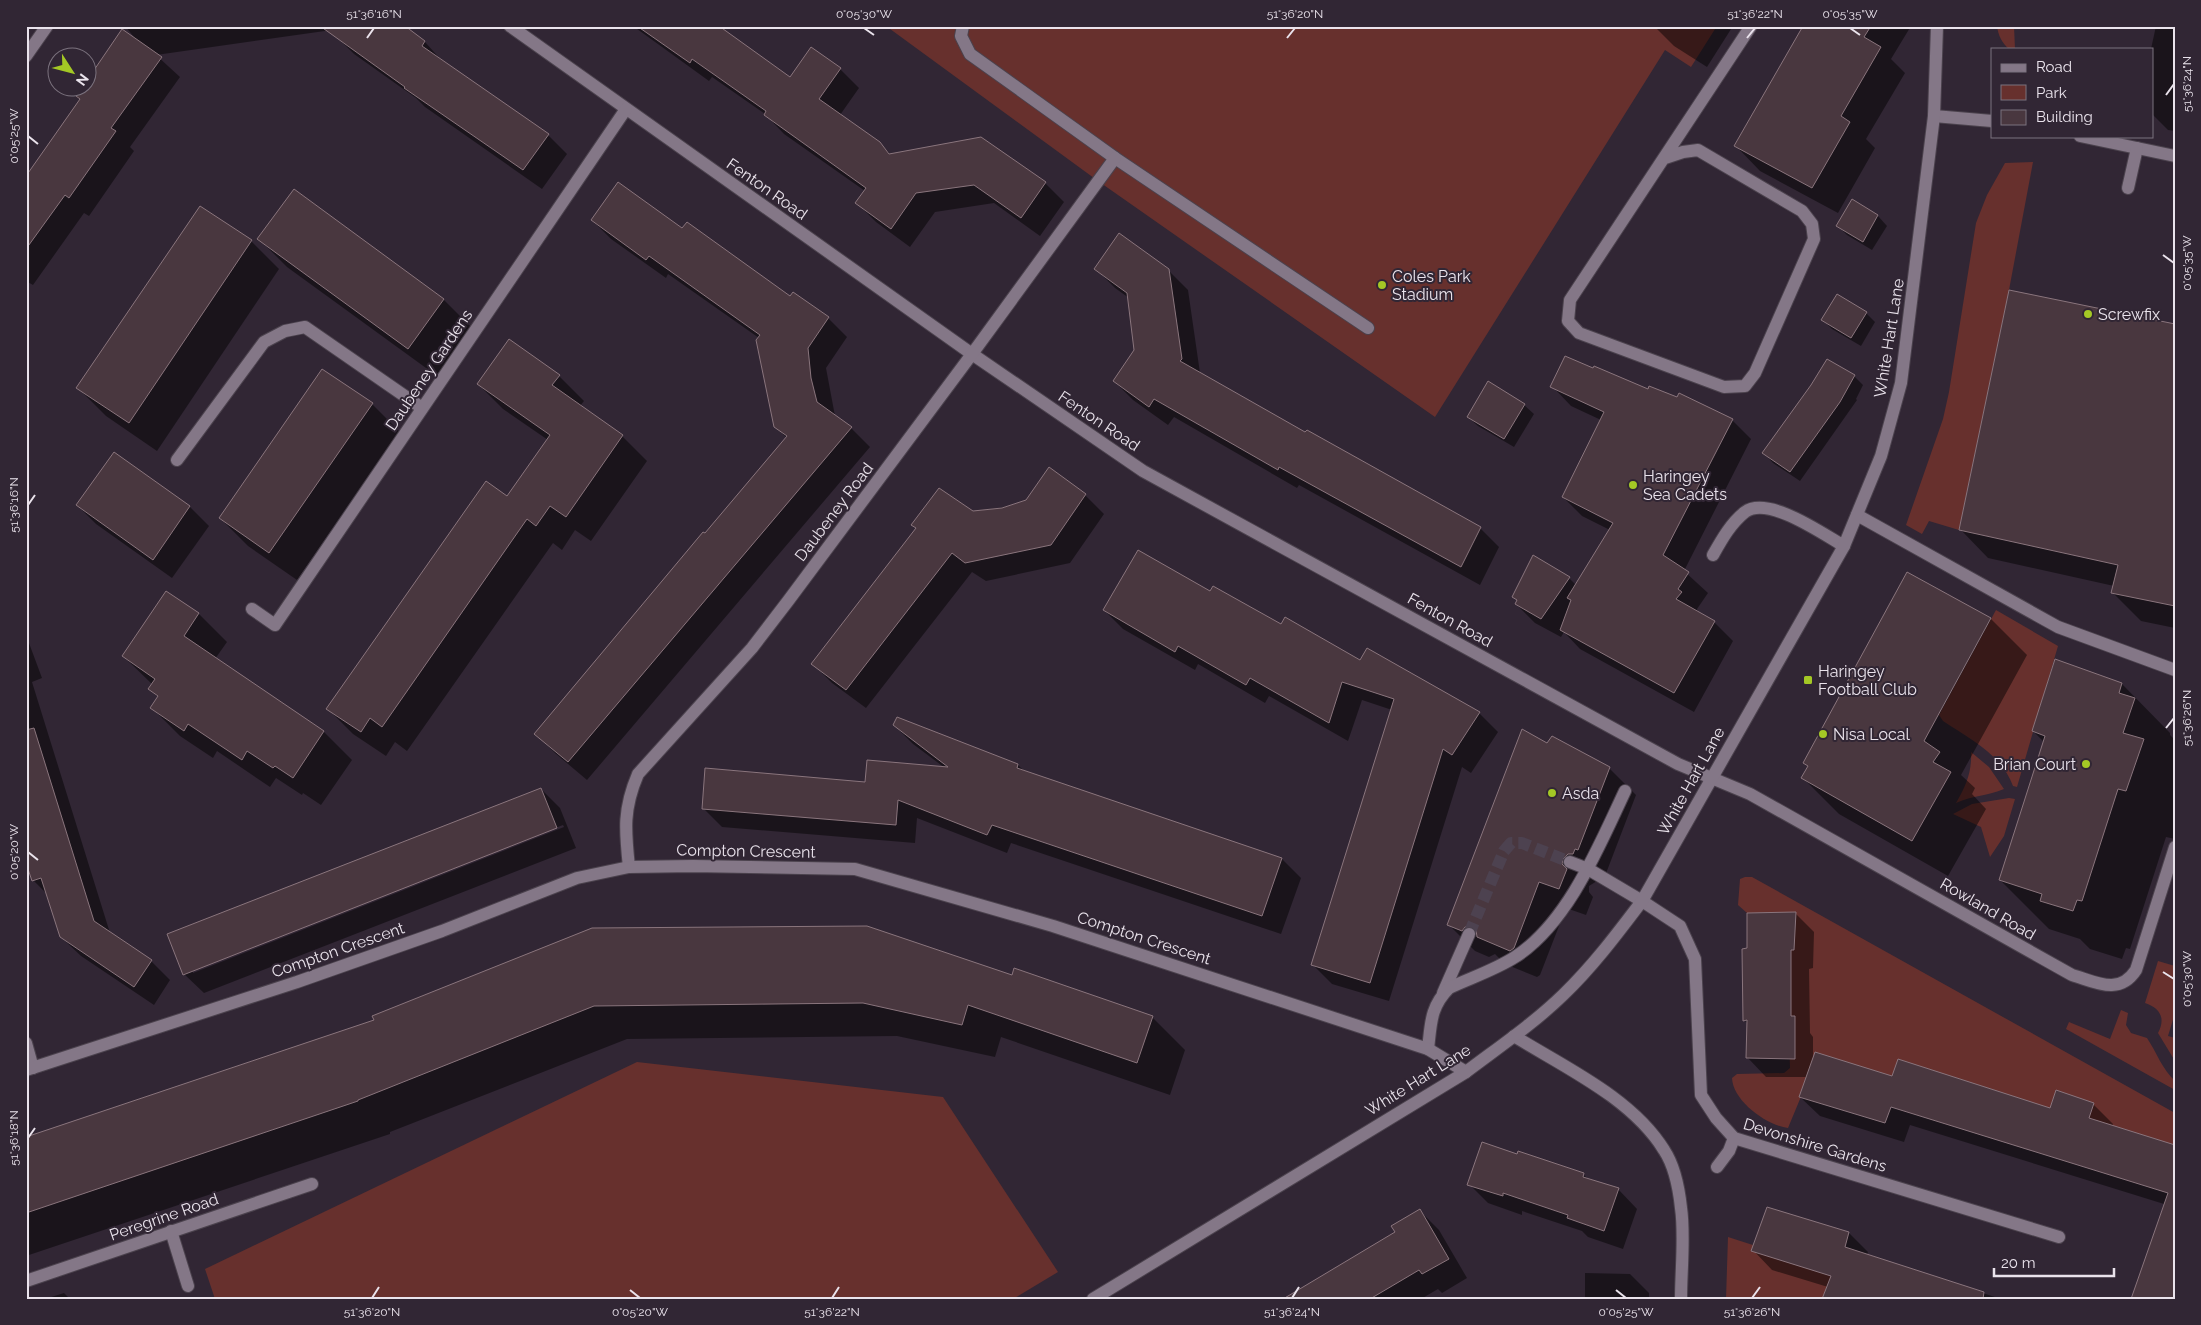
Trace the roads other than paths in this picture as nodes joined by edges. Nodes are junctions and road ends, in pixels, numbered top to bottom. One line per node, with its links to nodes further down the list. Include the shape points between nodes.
1 (47, 26): 6 (street)
2 (510, 26): 7 (street, Fenton Road)
3 (963, 26): 15 (street, via 961,36 970,54)
4 (1751, 26): 10 (street)
5 (1937, 26): 8 (street, White Hart Lane)
6 (26, 56)
7 (626, 109): 19 (street, Fenton Road); 20 (street, Daubeney Gardens)
8 (1934, 116): 9 (street); 22 (street, White Hart Lane, via 1901,383 1881,456)
9 (1991, 121)
10 (1686, 125): 13 (street, via 1689,139); 16 (street)
11 (2090, 138): 12 (street)
12 (2137, 148): 14 (street); 17 (street)
13 (1698, 150): 16 (street); 16 (street, via 1802,211 1812,224 1814,239 1755,373 1744,386 1724,387 1578,333 1568,321 1570,300)
14 (2175, 156)
15 (1115, 158): 18 (street); 19 (street, Daubeney Road)
16 (1665, 158)
17 (2128, 188)
18 (1368, 328)
19 (972, 354): 27 (street, Fenton Road, via 1144,471 1678,764); 31 (street, Daubeney Road, via 752,648 638,774 630,792 625,819)
20 (422, 408): 21 (street, via 305,327 285,331 264,342); 25 (street, Daubeney Gardens, via 275,625)
21 (177, 460)
22 (1857, 515): 23 (street, White Hart Lane); 26 (street, via 2058,627)
23 (1844, 546): 24 (street, via 1785,513 1761,507 1747,510); 27 (street, White Hart Lane)
24 (1713, 554)
25 (252, 609)
26 (2175, 670)
27 (1711, 778): 29 (street, Rowland Road, via 1750,794 2072,975 2111,986 2122,984 2136,970); 33 (street, White Hart Lane)
28 (1625, 791): 32 (street)
29 (2175, 847)
30 (1570, 862): 32 (street, Devonshire Gardens)
31 (629, 867): 38 (street, Compton Crescent, via 855,869 1053,926); 39 (street, Compton Crescent, via 577,878 442,931 297,982)
32 (1588, 870): 33 (street, Devonshire Gardens); 35 (street, via 1566,903 1530,945 1506,962 1449,988)
33 (1642, 901): 36 (street, White Hart Lane, via 1606,948 1562,995); 41 (street, Devonshire Gardens, via 1680,926 1695,959 1700,1095)
34 (1470, 934): 35 (street)
35 (1442, 995): 38 (street, via 1433,1009)
36 (1514, 1036): 40 (street, White Hart Lane); 49 (street, via 1618,1101 1646,1127 1664,1150 1673,1170 1681,1208)
37 (26, 1042): 39 (street)
38 (1428, 1049): 40 (street, Compton Crescent)
39 (30, 1069)
40 (1466, 1072): 48 (street, White Hart Lane)
41 (1734, 1138): 42 (street); 45 (street, Devonshire Gardens)
42 (1717, 1167)
43 (312, 1184): 44 (street, Peregrine Road)
44 (171, 1232): 46 (street, Peregrine Road); 47 (street)
45 (2059, 1237)
46 (26, 1280)
47 (188, 1286)
48 (1093, 1299)
49 (1680, 1299)

